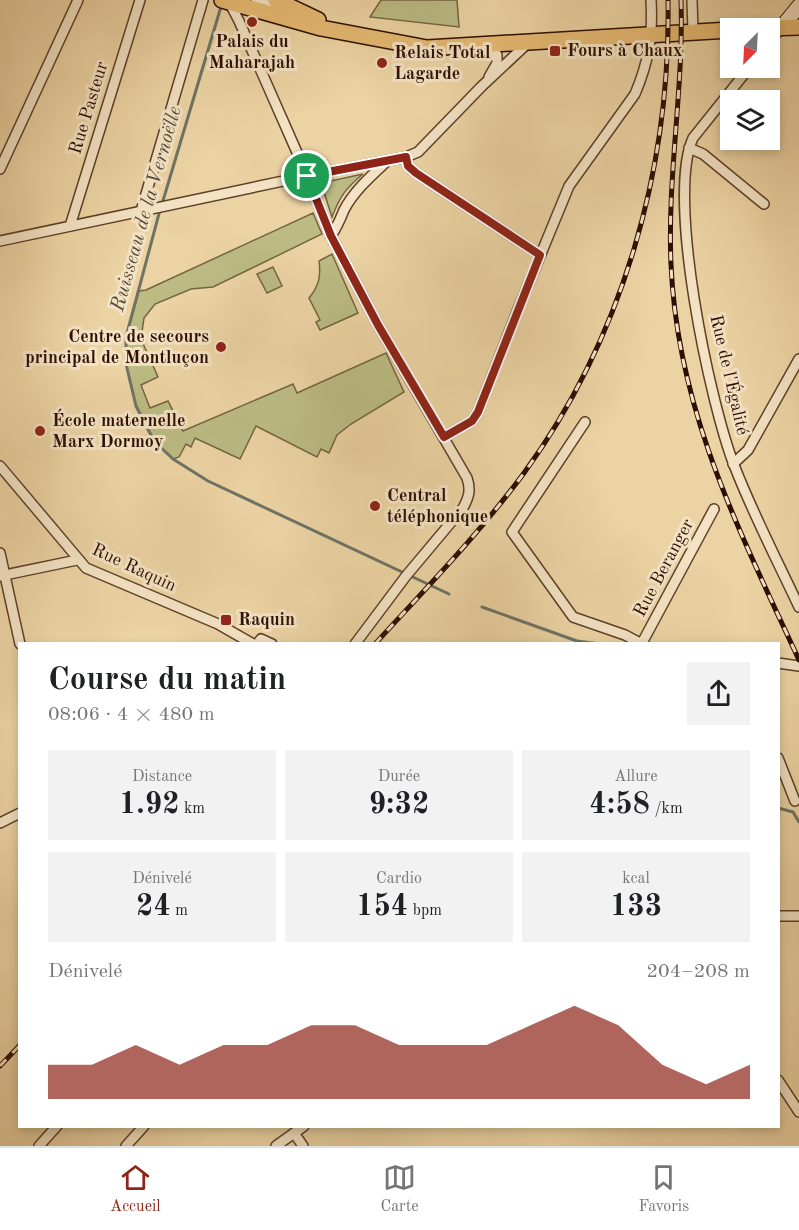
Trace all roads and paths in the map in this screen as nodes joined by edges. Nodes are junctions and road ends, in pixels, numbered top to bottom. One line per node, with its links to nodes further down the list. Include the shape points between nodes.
1 (78, 0): 25 (street)
2 (140, 0): 29 (street, Rue Pasteur)
3 (203, 0): 28 (street)
4 (651, 0): 16 (street)
5 (692, 0): 15 (street)
6 (226, 1): 9 (main road)
7 (286, 2): 10 (main road)
8 (799, 6): 11 (main road)
9 (243, 14): 10 (street, via 258,2 266,2 292,14); 17 (main road); 26 (street)
10 (304, 14): 17 (main road)
11 (780, 22)
12 (799, 27): 13 (main road)
13 (780, 28)
14 (720, 30): 15 (main road)
15 (693, 31): 16 (main road)
16 (652, 33): 18 (main road); 32 (street, via 635,94 569,186)
17 (351, 34): 19 (main road, via 427,48)
18 (528, 43): 19 (main road); 21 (street)
19 (486, 44): 21 (street, via 497,52 497,63)
20 (741, 78): 22 (street)
21 (482, 86): 23 (street, via 418,152)
22 (691, 143): 27 (street); 36 (street, Rue de l'Égalité, via 685,215 696,308 711,383)
23 (406, 157): 24 (street); 32 (street, via 408,166 416,173)
24 (387, 161): 26 (street); 30 (street, via 360,187)
25 (0, 169)
26 (307, 176): 28 (street); 30 (street)
27 (764, 204)
28 (141, 211): 29 (street)
29 (70, 226): 31 (street)
30 (331, 236): 35 (street)
31 (0, 241)
32 (540, 255): 35 (street, via 478,412 472,421)
33 (799, 359): 36 (street, via 748,450)
34 (585, 422): 48 (street, via 512,532 573,617)
35 (444, 437): 43 (street, via 467,478 469,498)
36 (734, 464): 42 (street, Rue de l'Égalité)
37 (0, 466): 40 (street, Rue Raquin)
38 (714, 509): 49 (street, Rue Beranger)
39 (0, 553): 41 (street)
40 (77, 560): 41 (street); 45 (street, Rue Raquin, via 86,568)
41 (3, 576): 44 (street)
42 (799, 607)
43 (370, 624): 46 (street); 47 (street)
44 (20, 642)
45 (251, 642)
46 (350, 642)
47 (357, 642)
48 (640, 642)
49 (643, 642)
50 (780, 663): 51 (street)
51 (799, 666)
52 (780, 763): 53 (street)
53 (795, 801)
54 (18, 814): 55 (street)
55 (0, 823)
56 (780, 916): 57 (street)
57 (799, 916)
58 (783, 1093): 59 (street)
59 (796, 1101): 60 (street)
60 (799, 1112)
61 (55, 1128): 65 (street)
62 (142, 1128): 66 (street)
63 (301, 1128): 64 (street)
64 (294, 1133): 67 (street); 68 (street)
65 (39, 1146)
66 (126, 1146)
67 (276, 1146)
68 (303, 1146)

